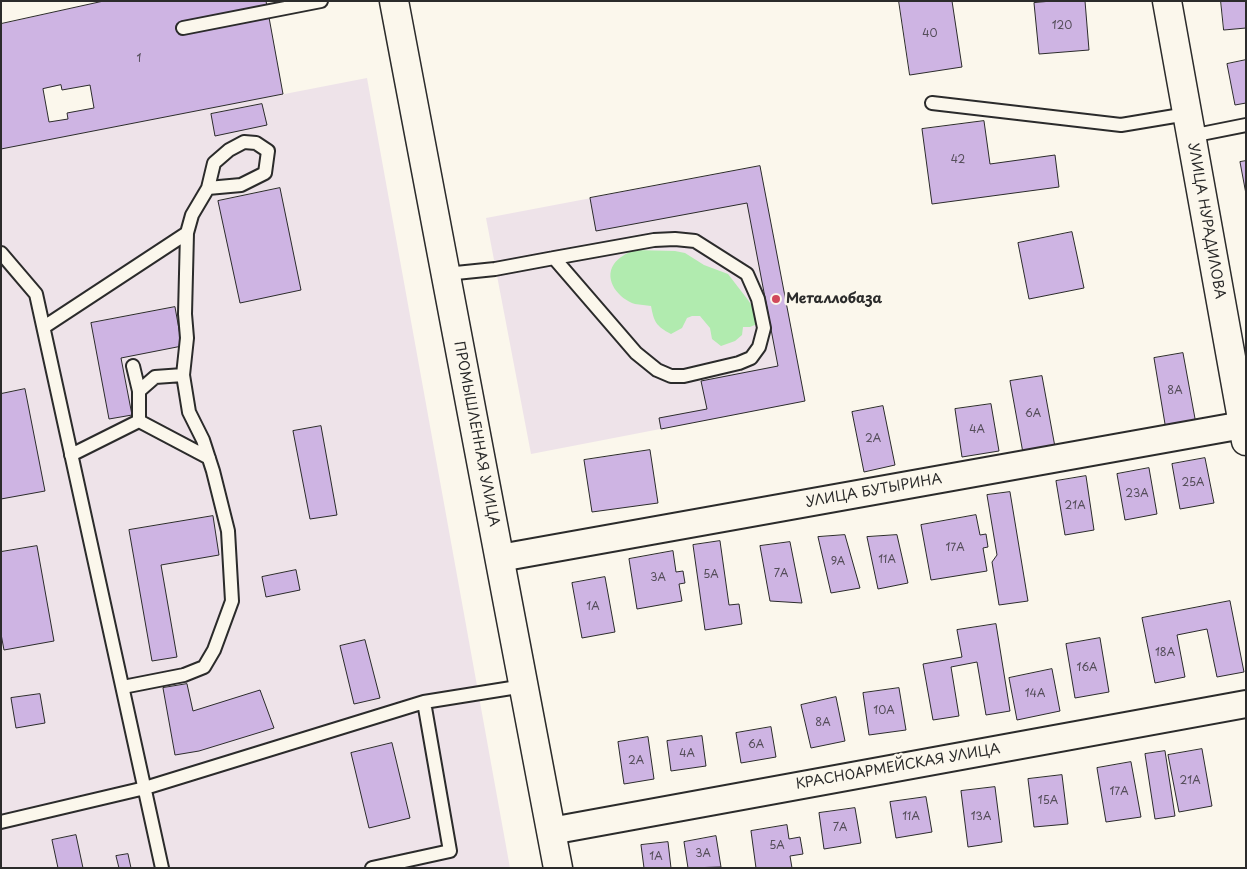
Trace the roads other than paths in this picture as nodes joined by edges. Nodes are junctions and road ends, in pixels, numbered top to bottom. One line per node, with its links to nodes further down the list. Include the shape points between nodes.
1 (321, 1): 4 (lane)
2 (394, 1): 12 (street, ПРОМЫШЛЕННАЯ УЛИЦА)
3 (1166, 1): 6 (street, УЛИЦА НУРАДИЛОВА)
4 (183, 28)
5 (932, 103): 6 (lane, via 1120,125)
6 (1189, 125): 7 (lane); 18 (street, УЛИЦА НУРАДИЛОВА)
7 (1246, 125)
8 (208, 188): 8 (lane, via 241,185 265,173 268,151 256,143 244,142 229,150 214,163); 9 (lane, via 192,215)
9 (187, 233): 13 (lane); 15 (lane, via 187,338)
10 (1, 253): 13 (lane, via 36,294)
11 (554, 258): 11 (lane, via 654,240 695,241 747,274 758,299 764,328 759,348 752,358 739,363 684,376 671,376 657,370 636,353); 12 (lane)
12 (446, 274): 21 (street, ПРОМЫШЛЕННАЯ УЛИЦА)
13 (44, 326): 19 (lane)
14 (133, 366): 16 (lane)
15 (183, 375): 16 (lane, via 155,377); 20 (lane, via 189,412)
16 (139, 391): 17 (lane)
17 (139, 421): 19 (lane); 20 (lane)
18 (1245, 429): 21 (street, УЛИЦА БУТЫРИНА)
19 (71, 455): 23 (lane)
20 (209, 458): 23 (lane, via 228,531 232,601 214,650 204,667)
21 (500, 558): 22 (street, ПРОМЫШЛЕННАЯ УЛИЦА)
22 (524, 686): 24 (lane); 28 (street, ПРОМЫШЛЕННАЯ УЛИЦА)
23 (123, 687): 26 (lane)
24 (424, 702): 26 (lane); 30 (lane, via 450,851)
25 (1246, 704): 28 (street, КРАСНОАРМЕЙСКАЯ УЛИЦА)
26 (145, 788): 27 (lane); 29 (lane)
27 (1, 822)
28 (551, 831): 31 (street, ПРОМЫШЛЕННАЯ УЛИЦА)
29 (162, 868)
30 (372, 868)
31 (558, 868)

